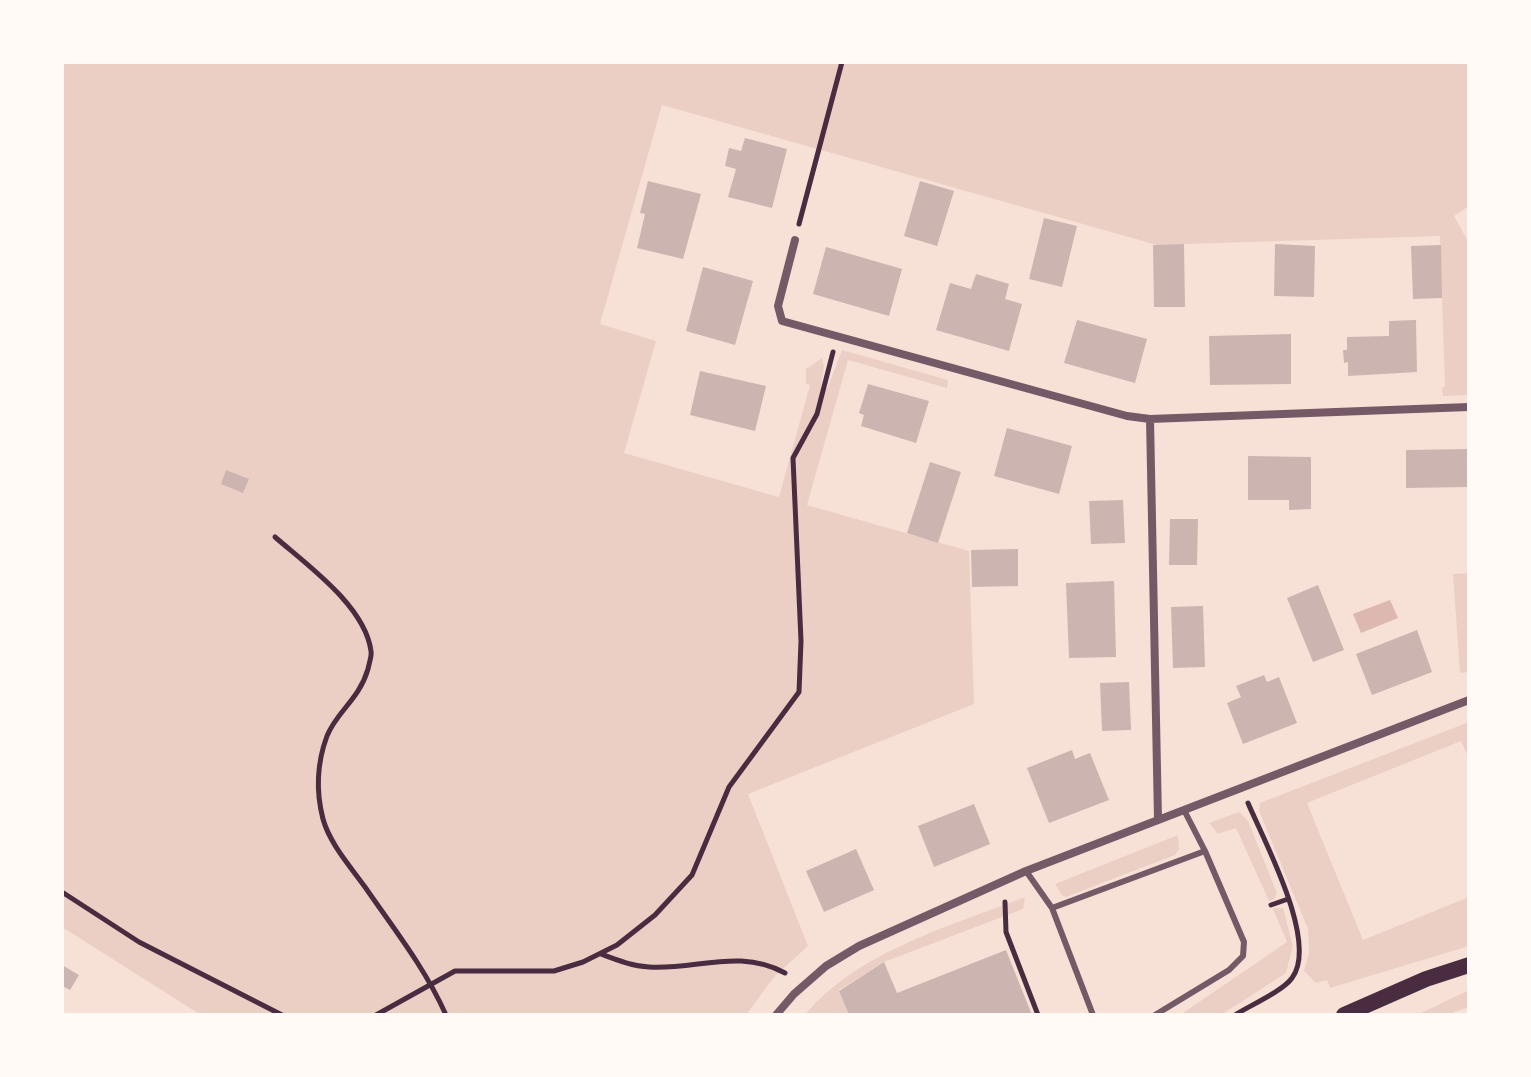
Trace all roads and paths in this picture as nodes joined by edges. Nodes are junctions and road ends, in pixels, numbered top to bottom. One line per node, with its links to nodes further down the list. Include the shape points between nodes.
1 (842, 62): 2 (path)
2 (795, 240): 3 (street, via 778,306 782,321)
3 (837, 336): 5 (street); 18 (path, via 817,414 793,458 799,692 729,787 692,875 655,915)
4 (1469, 407): 5 (street)
5 (1150, 419): 10 (street)
6 (275, 537): 21 (path, via 332,586 360,621 372,653 362,688 328,734 318,794 337,848)
7 (1469, 700): 9 (street)
8 (1247, 803): 14 (path)
9 (1184, 810): 10 (street); 11 (lane)
10 (1158, 819): 12 (street)
11 (1205, 851): 17 (lane); 28 (lane, via 1244,942 1243,956)
12 (1026, 871): 17 (lane); 25 (street, via 859,946 826,966)
13 (62, 892): 22 (path, via 139,942)
14 (1288, 899): 16 (path); 29 (path, via 1300,942 1297,969 1291,981)
15 (1005, 901): 26 (path, via 1006,932)
16 (1271, 905)
17 (1052, 908): 27 (lane)
18 (600, 953): 20 (path, via 651,967 742,959); 21 (path, via 554,971 455,971)
19 (1469, 965): 30 (main road)
20 (785, 973)
21 (431, 982): 23 (path); 24 (path)
22 (282, 1015)
23 (376, 1015)
24 (446, 1015)
25 (776, 1015)
26 (1038, 1015)
27 (1093, 1015)
28 (1155, 1015)
29 (1235, 1015)
30 (1344, 1015)

